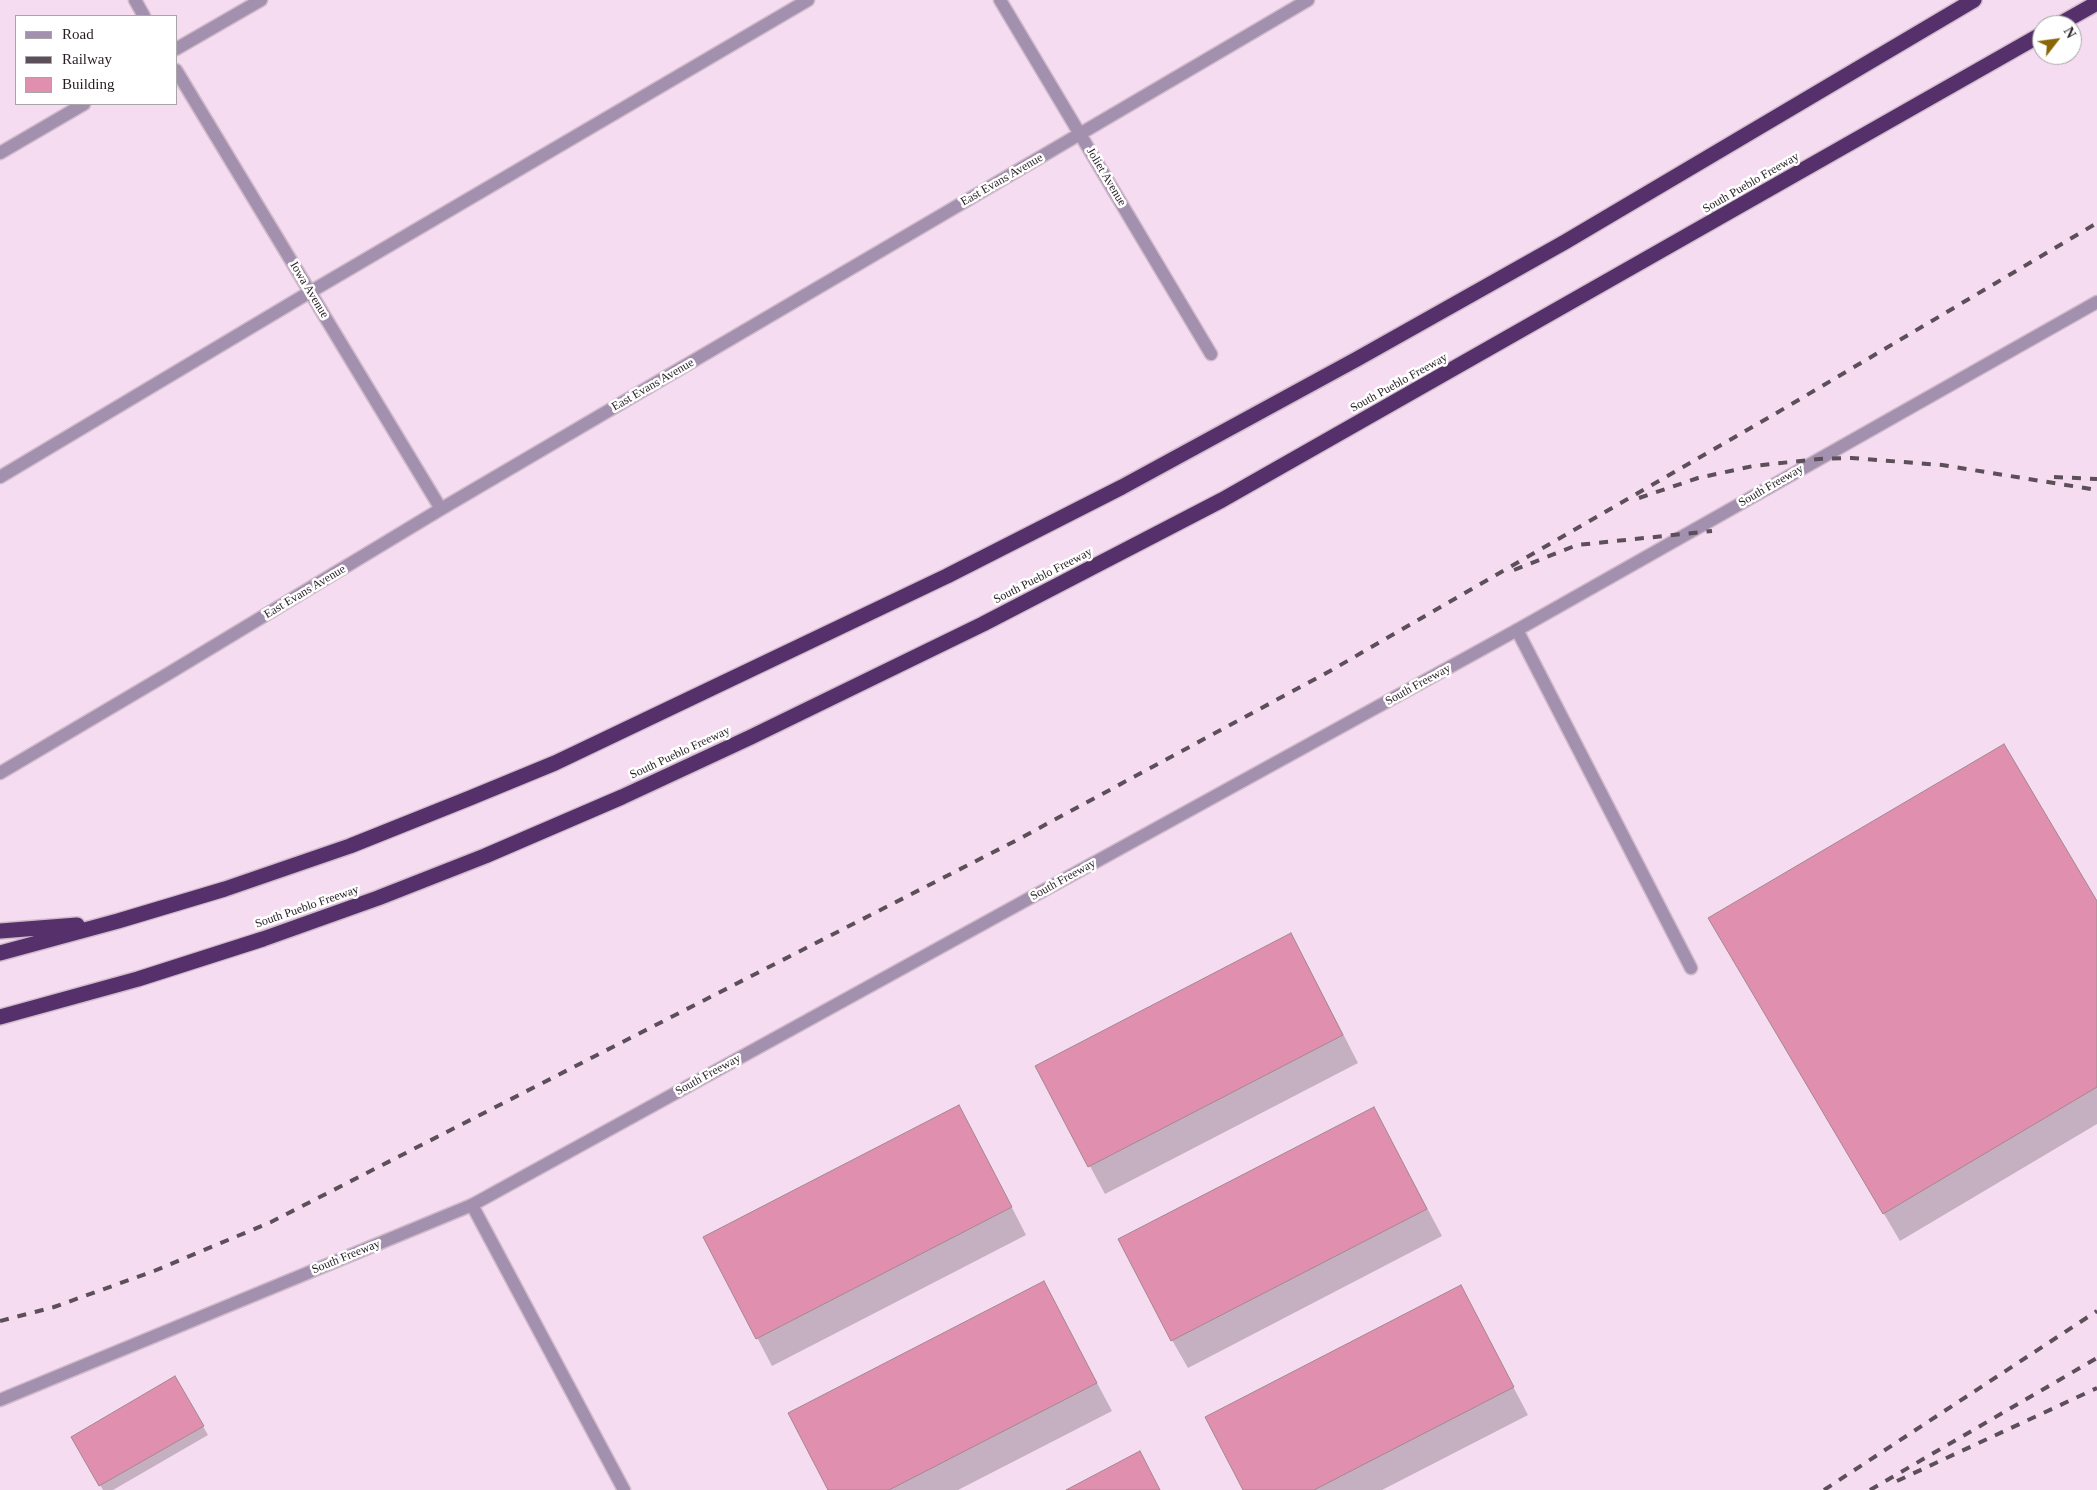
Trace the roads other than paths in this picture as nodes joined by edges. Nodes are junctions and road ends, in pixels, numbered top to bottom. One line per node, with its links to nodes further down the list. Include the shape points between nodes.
1 (135, 0): 8 (street)
2 (262, 0): 11 (street)
3 (808, 0): 16 (street)
4 (1000, 0): 14 (street, Joliet Avenue)
5 (1308, 0): 14 (street, East Evans Avenue)
6 (1974, 0): 23 (highway, via 1565,242 1357,359 1122,487 947,576 556,763 350,846)
7 (2097, 3): 9 (highway)
8 (143, 15)
9 (2076, 15)
10 (2032, 40): 27 (highway, South Pueblo Freeway, via 1222,500 983,624 751,738 485,856 378,898 147,976)
11 (178, 48)
12 (178, 73): 16 (street, Iowa Avenue)
13 (82, 105): 15 (street)
14 (1081, 134): 18 (street, Joliet Avenue); 20 (street, East Evans Avenue)
15 (0, 153)
16 (310, 292): 19 (street); 20 (street, Iowa Avenue)
17 (2097, 302): 21 (street, South Freeway)
18 (1211, 354)
19 (0, 477)
20 (441, 509): 22 (street, East Evans Avenue)
21 (1517, 630): 26 (street); 28 (street, South Freeway)
22 (0, 773)
23 (118, 922): 24 (highway); 25 (highway)
24 (0, 931)
25 (0, 953)
26 (1691, 968)
27 (0, 1017)
28 (472, 1205): 29 (street, South Freeway); 30 (street)
29 (0, 1400)
30 (624, 1490)

